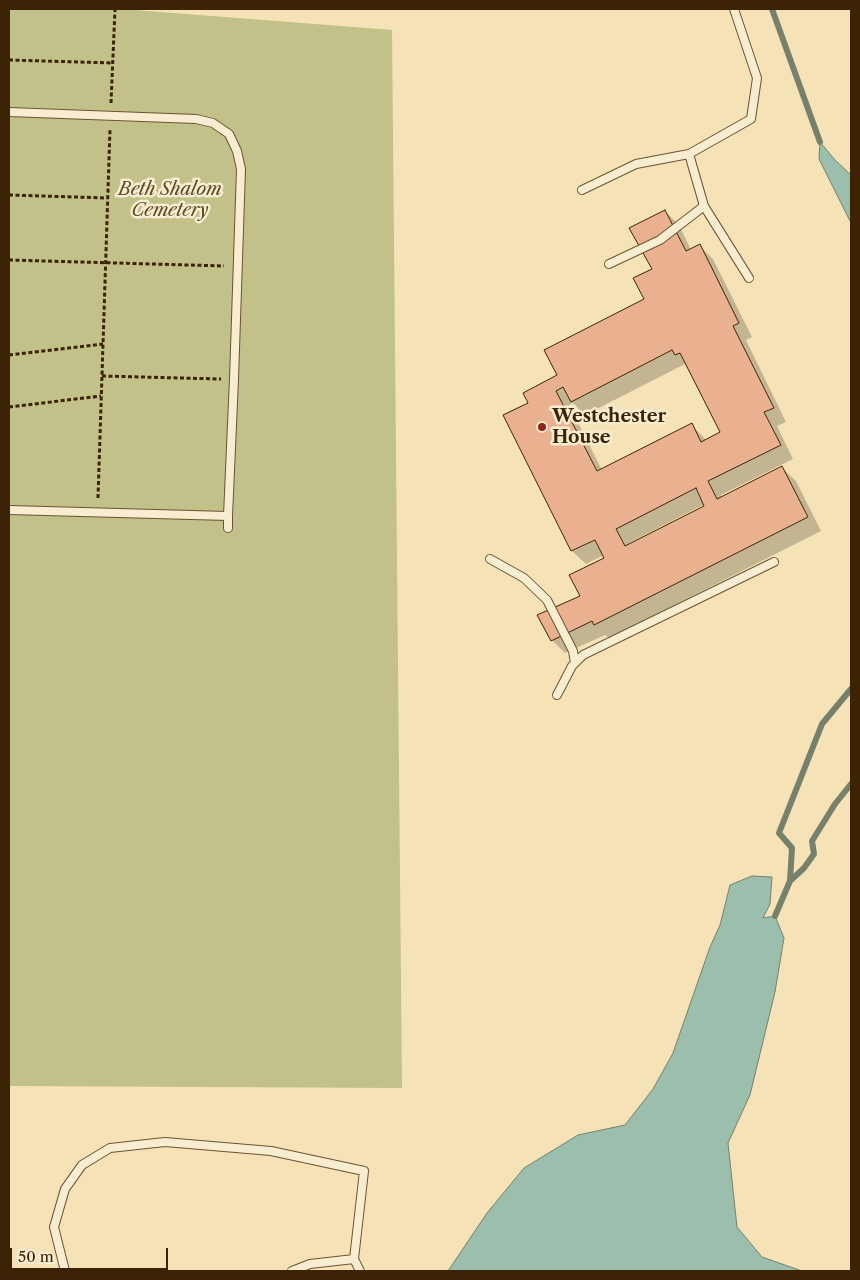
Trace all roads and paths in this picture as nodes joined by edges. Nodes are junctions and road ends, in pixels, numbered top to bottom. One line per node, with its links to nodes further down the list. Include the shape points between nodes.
1 (115, 9): 4 (path)
2 (734, 9): 7 (lane, via 757,78 751,119)
3 (9, 60): 4 (path)
4 (113, 63): 6 (path)
5 (9, 112): 6 (lane)
6 (111, 116): 10 (path); 15 (lane, via 196,119 213,123 229,134 238,151 240,169)
7 (689, 154): 8 (lane, via 636,164); 11 (lane)
8 (582, 190)
9 (9, 194): 10 (path)
10 (108, 198): 13 (path)
11 (704, 206): 14 (lane, via 660,240); 16 (lane)
12 (9, 260): 13 (path)
13 (106, 262): 15 (path); 17 (path)
14 (609, 264)
15 (238, 266): 20 (lane)
16 (749, 278)
17 (103, 344): 18 (path); 19 (path)
18 (9, 355)
19 (102, 376): 20 (path); 21 (path)
20 (234, 379): 25 (lane)
21 (101, 396): 22 (path); 24 (path)
22 (9, 407)
23 (9, 510): 24 (lane)
24 (97, 514): 25 (lane)
25 (228, 516): 26 (lane)
26 (228, 528)
27 (490, 559): 29 (lane, via 524,578 547,600 573,651)
28 (774, 562): 29 (lane, via 583,655)
29 (575, 663): 30 (lane)
30 (557, 695)
31 (354, 1259): 32 (lane, via 364,1171 271,1150 165,1142 110,1148 82,1165 65,1189 54,1228); 33 (lane, via 310,1264); 34 (lane)
32 (65, 1271)
33 (292, 1271)
34 (360, 1271)

